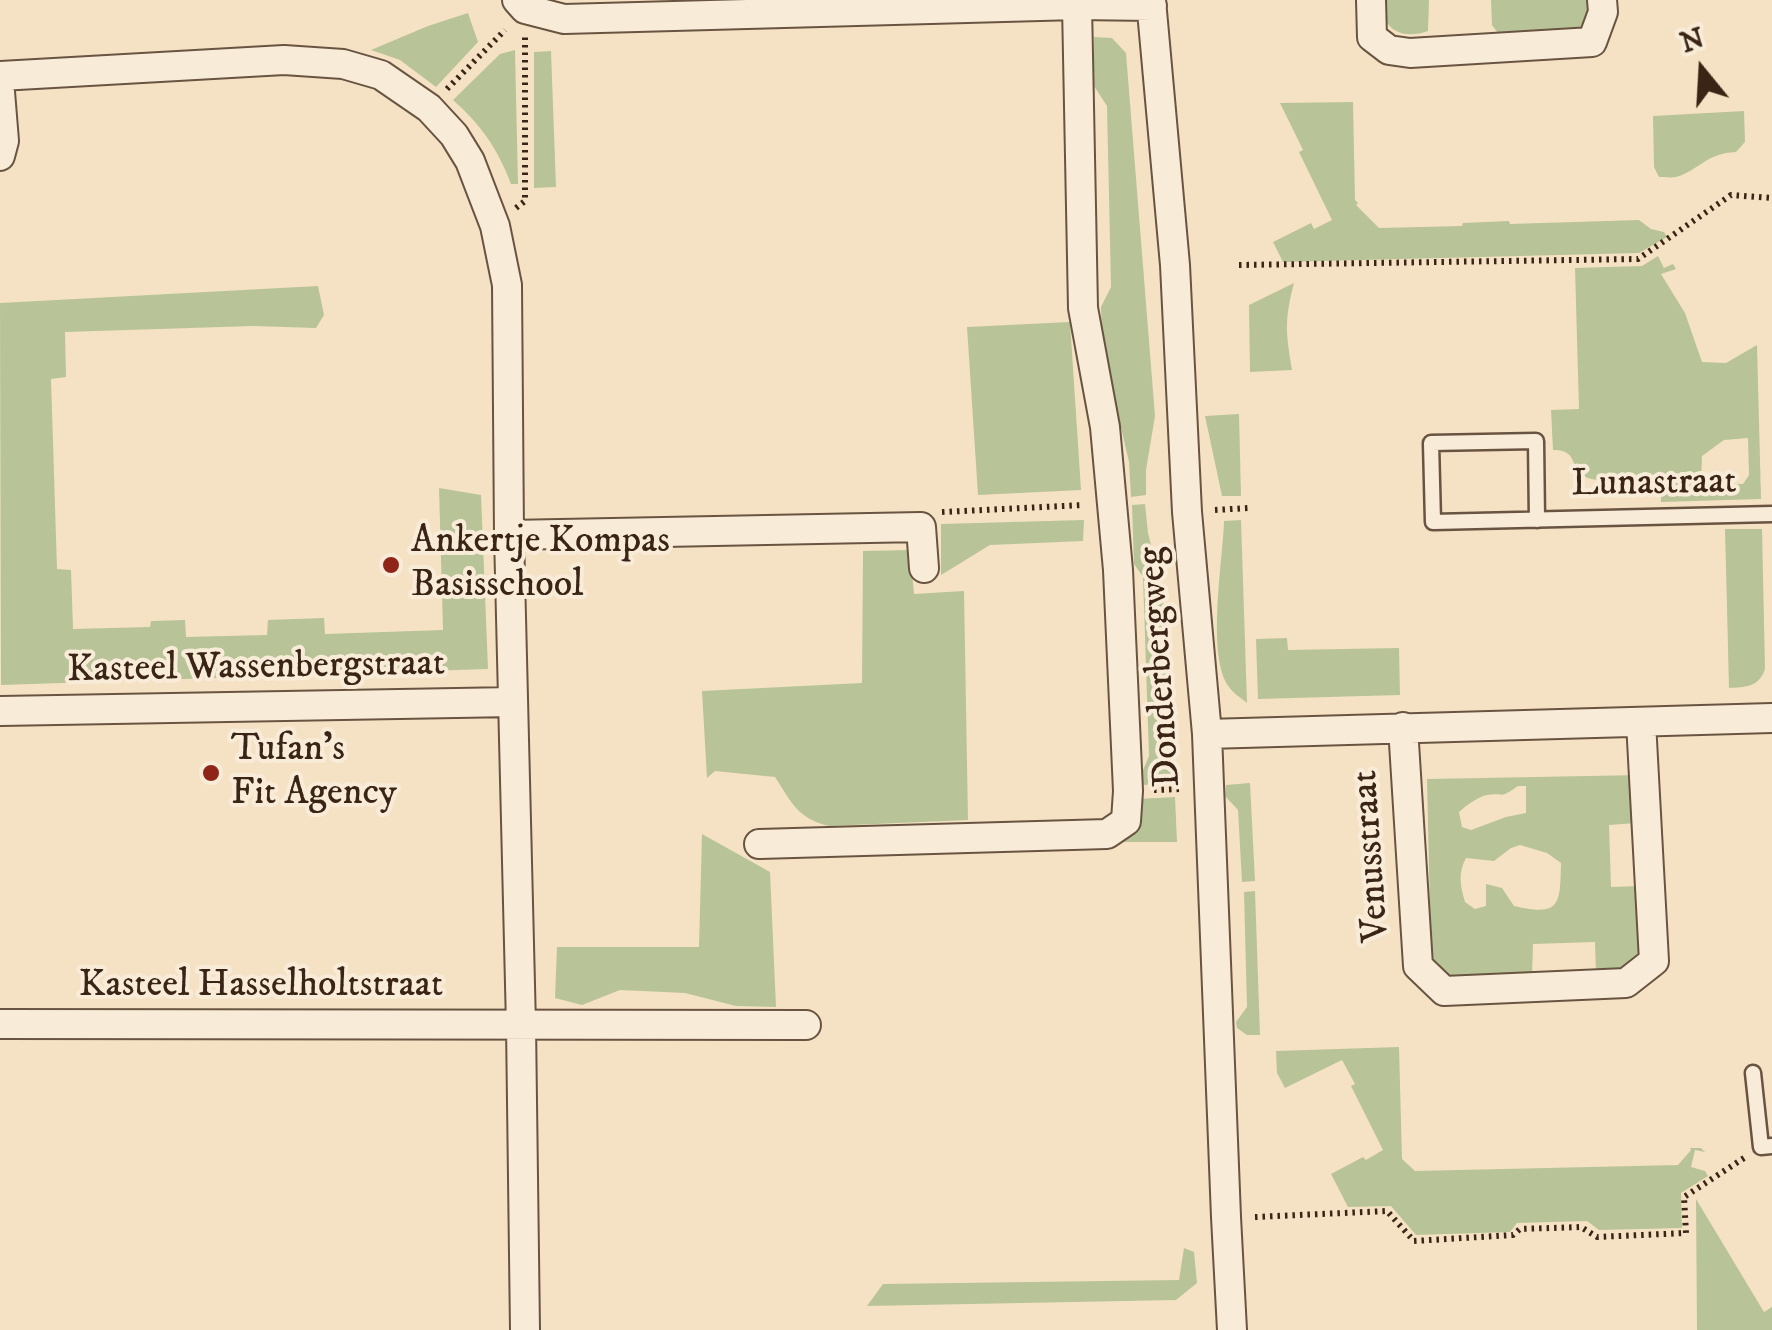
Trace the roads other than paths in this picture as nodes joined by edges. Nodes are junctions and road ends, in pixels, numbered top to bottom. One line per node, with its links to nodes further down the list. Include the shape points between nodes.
1 (1371, 0): 2 (street, via 1372,37 1389,50 1410,53 1592,42)
2 (1602, 0)
3 (1152, 3): 6 (street); 19 (street, Donderbergweg)
4 (521, 4): 5 (street, via 564,19)
5 (1026, 4): 6 (street)
6 (1077, 5): 20 (street, Donderbergweg, via 1083,308 1105,427 1118,570 1126,821 1107,834)
7 (0, 76): 12 (street, via 284,60 343,64 381,76 429,108 470,161 495,226 507,285)
8 (0, 92): 9 (street)
9 (0, 156)
10 (1772, 514): 11 (lane, Lunastraat)
11 (1537, 520): 11 (lane, Lunastraat, via 1433,522 1431,444 1536,441)
12 (508, 534): 13 (street, via 921,527); 14 (street)
13 (924, 568)
14 (513, 702): 15 (street, Kasteel Wassenbergstraat); 22 (street)
15 (0, 711)
16 (1772, 718): 17 (street, Venusstraat)
17 (1641, 722): 18 (street, Venusstraat); 18 (street, Venusstraat, via 1654,961 1626,983 1444,991 1418,966)
18 (1403, 727): 19 (street, Venusstraat)
19 (1207, 734): 27 (street, Donderbergweg)
20 (759, 844)
21 (0, 1024): 22 (street, Kasteel Hasselholtstraat)
22 (521, 1025): 23 (street, Kasteel Hasselholtstraat); 26 (street)
23 (806, 1025)
24 (1753, 1073): 25 (lane)
25 (1767, 1146)
26 (524, 1330)
27 (1232, 1330)

